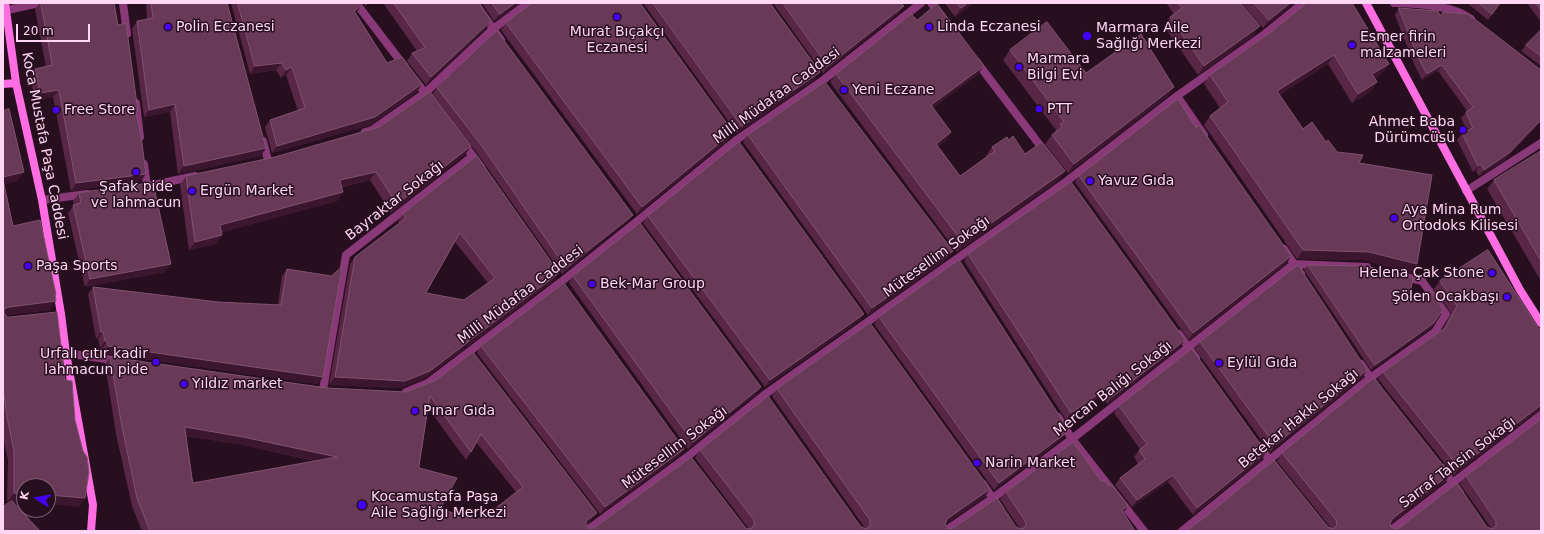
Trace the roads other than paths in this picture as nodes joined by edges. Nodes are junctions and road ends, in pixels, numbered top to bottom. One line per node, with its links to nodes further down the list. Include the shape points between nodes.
1 (39, 3): 11 (street)
2 (123, 3): 15 (street)
3 (356, 3): 20 (street)
4 (475, 3): 14 (street)
5 (528, 3): 14 (street)
6 (921, 3): 52 (street, Milli Müdafaa Caddesi, via 822,81 735,141 470,354 428,383)
7 (931, 3): 12 (street)
8 (1303, 3): 22 (street, Mütesellim Sokağı)
9 (1366, 3): 34 (street)
10 (1394, 3): 13 (street, via 1462,12)
11 (5, 8): 18 (street, Koca Mustafa Paşa Caddesi)
12 (945, 21)
13 (1481, 26)
14 (493, 29): 16 (street); 20 (street)
15 (128, 41)
16 (507, 48)
17 (969, 52): 30 (street)
18 (16, 83): 19 (street); 36 (street, Koca Mustafa Paşa Caddesi)
19 (3, 84)
20 (425, 93): 23 (street); 25 (street, via 372,130)
21 (135, 95): 32 (street, via 142,152 143,187)
22 (1177, 96): 27 (street); 67 (street, Mütesellim Sokağı, via 1067,181 764,395 687,457 597,518)
23 (440, 112)
24 (260, 130): 31 (street)
25 (357, 134)
26 (459, 138): 29 (street)
27 (1208, 141)
28 (1541, 143): 34 (street)
29 (474, 156): 33 (street); 51 (street, Bayraktar Sokağı, via 346,255)
30 (1048, 157)
31 (268, 160)
32 (200, 175)
33 (487, 175)
34 (1466, 191): 42 (street, via 1520,290)
35 (95, 193): 36 (street)
36 (42, 200): 46 (street, Koca Mustafa Paşa Caddesi, via 58,315)
37 (1280, 244): 38 (street)
38 (1294, 264): 39 (street, via 1363,266); 41 (street); 45 (street, Mercan Balığı Sokağı)
39 (1378, 270)
40 (1393, 274): 50 (street, Betekar Hakkı Sokağı, via 1422,281 1446,314 1435,332)
41 (1306, 283)
42 (1538, 313): 43 (street)
43 (1541, 323)
44 (1174, 327): 45 (street)
45 (1188, 346): 49 (street); 56 (street, Mercan Balığı Sokağı)
46 (66, 353): 48 (street); 66 (street, Koca Mustafa Paşa Caddesi, via 93,505)
47 (1357, 359): 50 (street)
48 (128, 362)
49 (1202, 365)
50 (1370, 378): 53 (street); 58 (street, Betekar Hakkı Sokağı)
51 (323, 390)
52 (401, 394)
53 (1384, 396)
54 (1055, 412): 56 (street)
55 (1541, 415): 62 (street, Sarraf Tahsin Sokağı)
56 (1072, 439): 63 (street, Mercan Balığı Sokağı); 69 (street)
57 (1256, 441): 58 (street)
58 (1269, 460): 60 (street); 70 (street, Betekar Hakkı Sokağı)
59 (1438, 464): 62 (street)
60 (1284, 478)
61 (979, 479): 63 (street)
62 (1453, 483): 64 (street); 71 (street, Sarraf Tahsin Sokağı)
63 (993, 498): 65 (street); 68 (street, Mercan Balığı Sokağı)
64 (1465, 501)
65 (1006, 518)
66 (91, 531)
67 (586, 531)
68 (945, 531)
69 (1144, 531)
70 (1182, 531)
71 (1390, 531)

